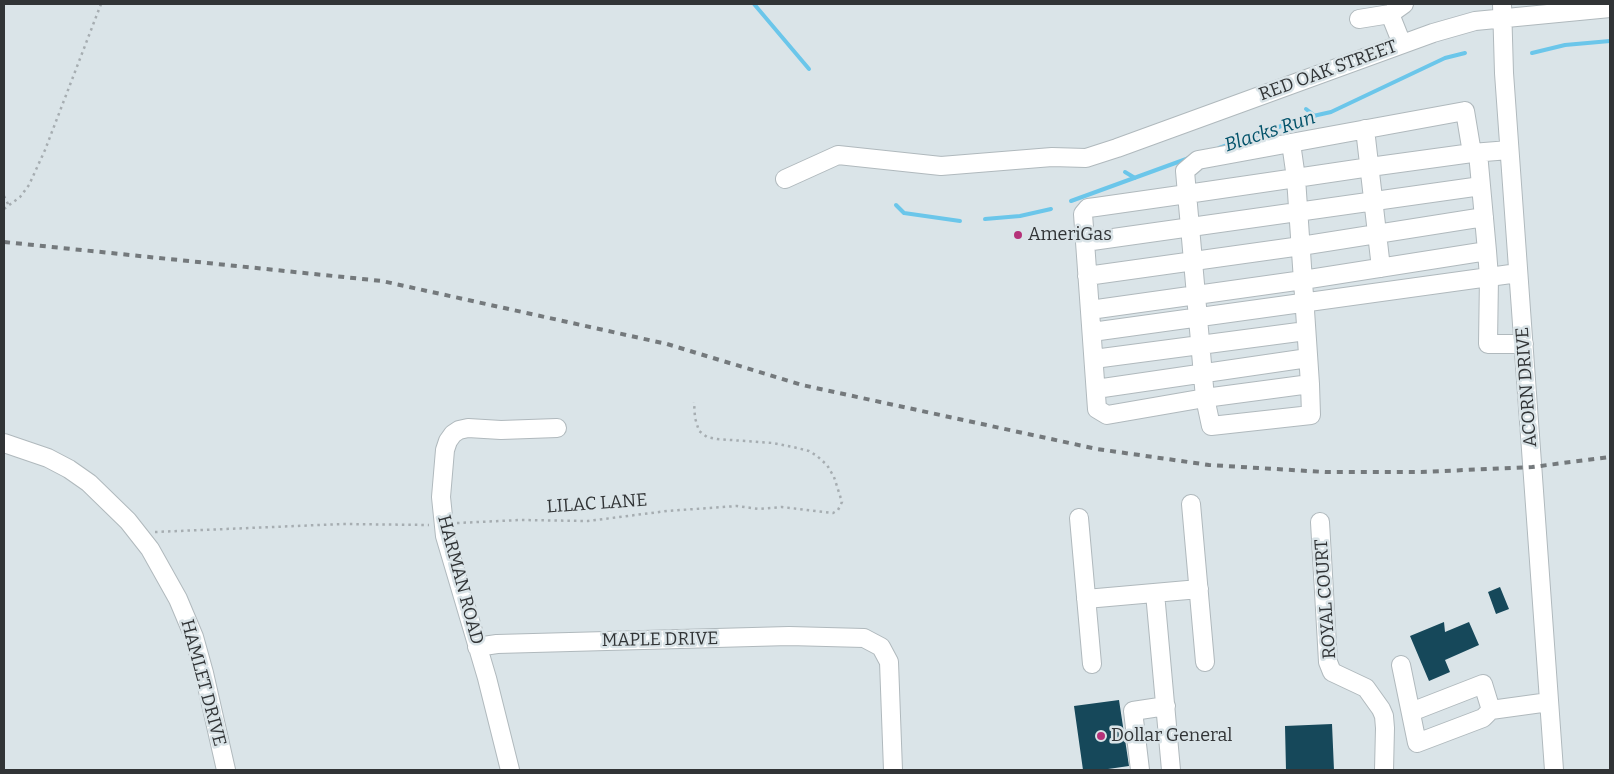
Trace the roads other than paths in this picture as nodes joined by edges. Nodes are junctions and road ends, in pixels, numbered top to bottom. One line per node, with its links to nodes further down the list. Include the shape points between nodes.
1 (1610, 8): 3 (street, RED OAK STREET)
2 (1397, 9): 4 (street); 5 (street)
3 (1502, 11): 5 (street, RED OAK STREET); 8 (street, ACORN DRIVE)
4 (1359, 19)
5 (1402, 44): 12 (street, RED OAK STREET, via 1086,158 1052,157 941,166 838,155)
6 (1365, 129): 7 (street); 9 (street, via 1465,111); 10 (street)
7 (1290, 143): 11 (street); 14 (street, via 1198,160 1186,171)
8 (1509, 150): 9 (street); 25 (street, ACORN DRIVE)
9 (1475, 153): 10 (street); 13 (street)
10 (1370, 167): 11 (street); 15 (street)
11 (1296, 178): 14 (street); 16 (street)
12 (785, 179)
13 (1481, 186): 15 (street); 17 (street)
14 (1187, 194): 18 (street); 20 (street, via 1088,208 1083,214)
15 (1373, 201): 16 (street); 19 (street)
16 (1298, 212): 18 (street); 21 (street)
17 (1484, 217): 19 (street); 22 (street)
18 (1190, 227): 20 (street); 23 (street)
19 (1376, 234): 21 (street); 24 (street)
20 (1085, 242): 26 (street)
21 (1300, 246): 23 (street); 28 (street)
22 (1487, 251): 24 (street); 27 (street)
23 (1193, 262): 26 (street); 29 (street)
24 (1381, 268): 28 (street)
25 (1518, 273): 27 (street); 35 (street, ACORN DRIVE)
26 (1088, 276): 31 (street)
27 (1489, 277): 30 (street); 35 (street, via 1488,344)
28 (1303, 280): 29 (street); 30 (street)
29 (1196, 295): 31 (street); 32 (street)
30 (1304, 302): 32 (street); 33 (street)
31 (1090, 310): 34 (street)
32 (1198, 318): 34 (street); 36 (street)
33 (1306, 331): 36 (street); 37 (street)
34 (1092, 332): 38 (street)
35 (1524, 344): 55 (street, ACORN DRIVE)
36 (1200, 345): 38 (street); 39 (street)
37 (1308, 358): 39 (street); 40 (street)
38 (1094, 359): 41 (street)
39 (1203, 374): 41 (street); 42 (street)
40 (1310, 384): 42 (street); 42 (street, via 1312,415 1211,426)
41 (1096, 389): 42 (street, via 1097,409 1107,415)
42 (1205, 398)
43 (557, 428): 51 (street, HARMAN ROAD, via 468,428 459,430 448,440 441,497 442,524)
44 (4, 443): 59 (street, HAMLET DRIVE, via 69,469 116,507 142,538 178,599 194,636)
45 (1191, 504): 48 (street)
46 (1079, 518): 50 (street)
47 (1320, 522): 64 (street, ROYAL COURT, via 1328,662 1332,672 1366,688 1381,709 1385,728)
48 (1199, 589): 49 (street); 52 (street)
49 (1155, 593): 50 (street); 56 (street)
50 (1086, 599): 53 (street)
51 (477, 647): 60 (street, HARMAN ROAD); 61 (street, MAPLE DRIVE, via 547,642 789,636 864,638 881,648 889,662)
52 (1205, 662)
53 (1092, 664)
54 (1402, 665): 58 (street)
55 (1549, 702): 57 (street); 65 (street, ACORN DRIVE)
56 (1166, 706): 62 (street, via 1133,710); 63 (street)
57 (1491, 710): 58 (street, via 1483,684); 58 (street, via 1483,718 1417,743)
58 (1410, 712)
59 (226, 770)
60 (510, 770)
61 (893, 770)
62 (1140, 770)
63 (1172, 770)
64 (1384, 770)
65 (1554, 770)

